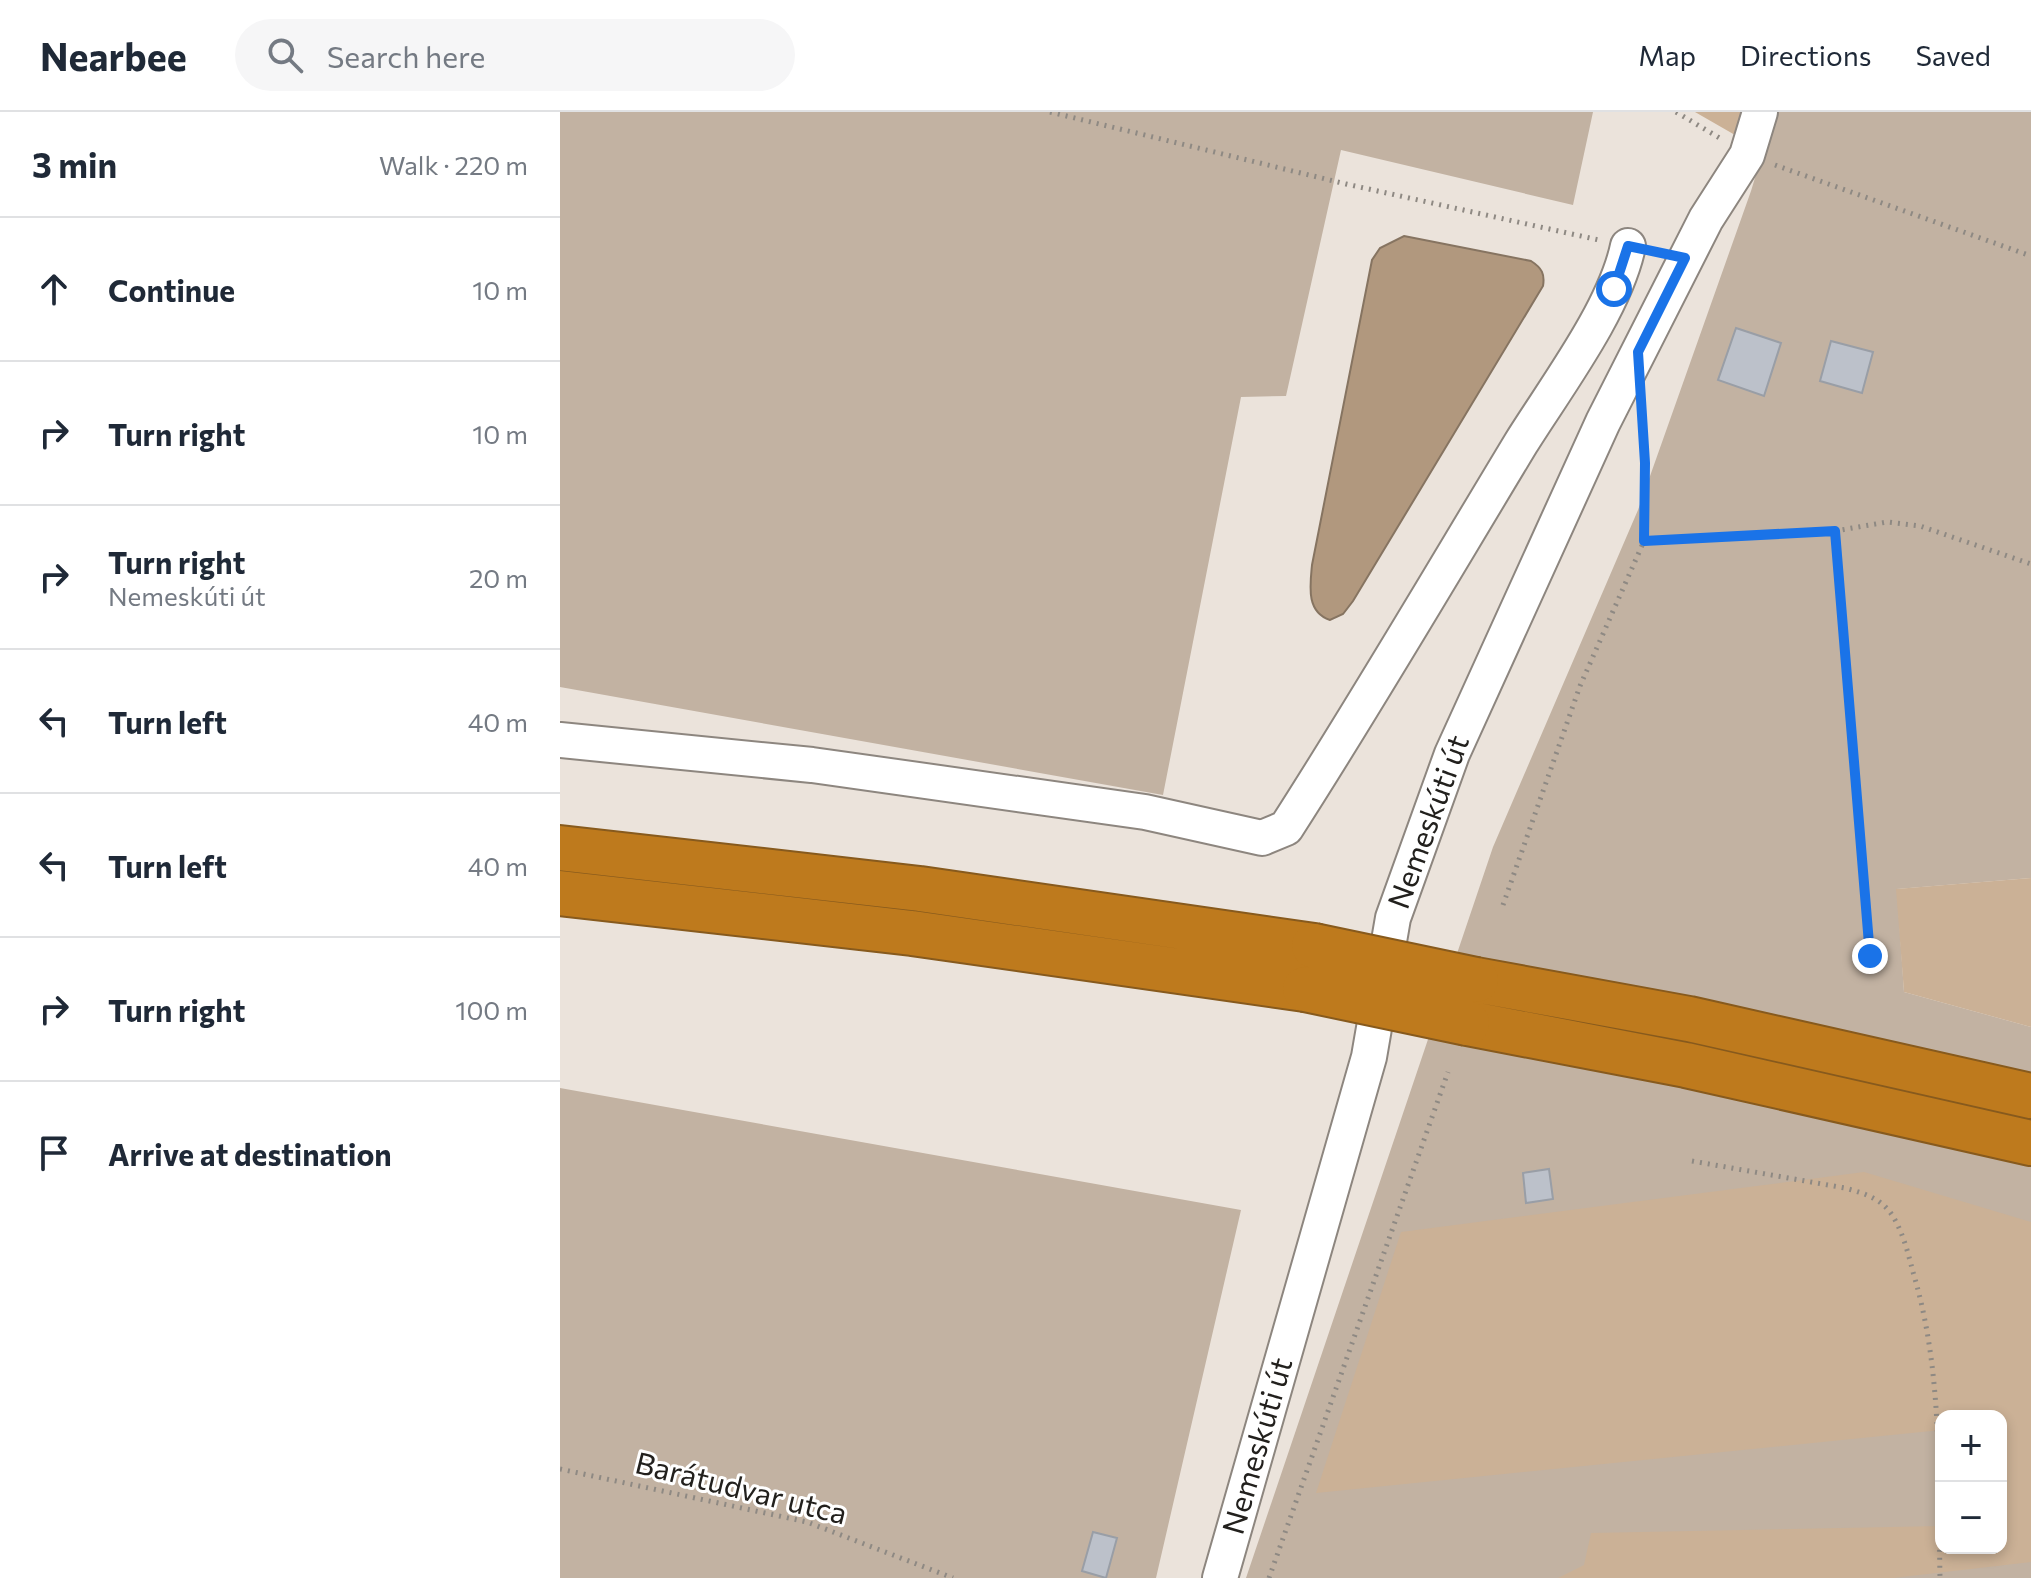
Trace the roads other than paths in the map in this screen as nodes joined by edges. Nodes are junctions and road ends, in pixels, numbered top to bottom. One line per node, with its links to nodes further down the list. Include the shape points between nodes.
1 (1760, 112): 8 (street, Nemeskúti út, via 1747,155 1706,219 1603,422 1452,754 1393,918 1369,1057)
2 (1628, 246): 3 (street, via 1614,289 1570,363 1330,758 1286,828 1274,835 1262,838 1145,812 812,765)
3 (560, 740)
4 (560, 848): 6 (highway, bridge, via 920,889 1314,946 1689,1019)
5 (560, 893): 7 (highway, bridge, via 912,933 1305,989 1686,1065)
6 (2031, 1096)
7 (2031, 1143)
8 (1220, 1578)

